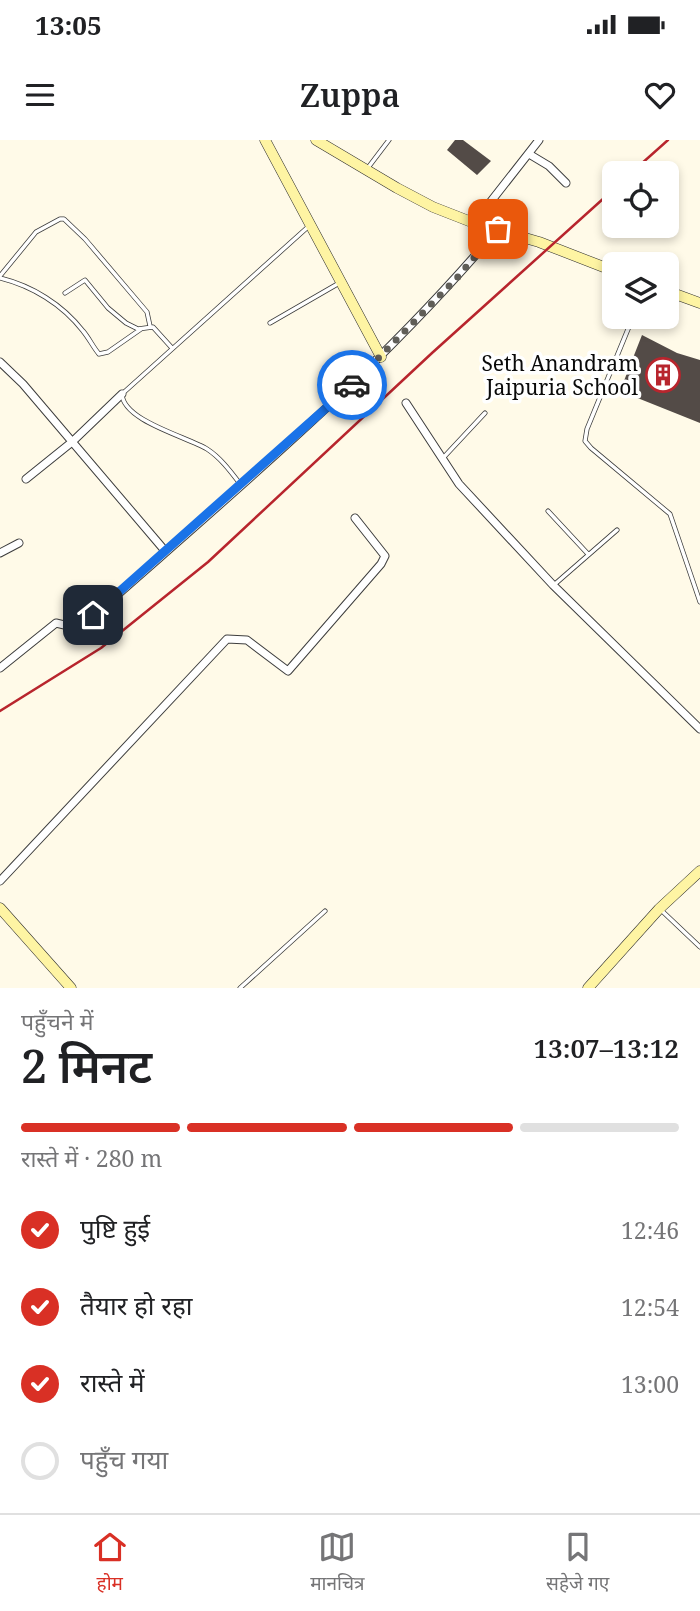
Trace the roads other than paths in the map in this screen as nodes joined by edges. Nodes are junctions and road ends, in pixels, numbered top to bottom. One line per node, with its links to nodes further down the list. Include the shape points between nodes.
1 (265, 140): 9 (street)
2 (316, 140): 6 (street)
3 (389, 140): 6 (lane)
4 (540, 140): 5 (street)
5 (529, 153): 7 (street); 8 (street)
6 (367, 170): 8 (street, via 433,207)
7 (566, 183)
8 (474, 223): 10 (street)
9 (311, 225): 13 (street); 21 (lane)
10 (498, 229): 11 (street); 22 (street)
11 (602, 267)
12 (0, 277): 18 (lane, via 36,232 64,219 147,312); 19 (lane, via 42,294 75,323 99,354)
13 (341, 282): 17 (lane); 22 (street)
14 (65, 293): 19 (lane, via 85,280 108,308)
15 (679, 295): 16 (street)
16 (700, 303)
17 (270, 323)
18 (150, 326): 19 (lane); 21 (lane)
19 (141, 329)
20 (628, 329): 39 (lane, via 585,441 670,514)
21 (172, 348): 24 (lane)
22 (381, 357): 30 (street)
23 (0, 362): 27 (street)
24 (122, 394): 27 (street); 30 (lane, via 124,402 152,425 210,451)
25 (406, 403): 28 (street)
26 (485, 413): 28 (lane)
27 (72, 442): 29 (street); 35 (street)
28 (443, 458): 38 (street, via 459,484)
29 (26, 480)
30 (241, 485): 35 (street)
31 (548, 511): 37 (lane)
32 (355, 517): 43 (street, via 385,556 382,564 288,671 247,640 227,639)
33 (617, 530): 37 (lane)
34 (19, 543): 36 (street)
35 (166, 552): 40 (street, via 77,628 56,623)
36 (0, 553)
37 (588, 554): 38 (lane)
38 (553, 585): 41 (street)
39 (700, 603)
40 (0, 668)
41 (700, 729)
42 (700, 871): 45 (street)
43 (0, 881)
44 (0, 908): 48 (street)
45 (659, 909): 47 (lane); 50 (street)
46 (325, 911): 49 (lane)
47 (700, 947)
48 (71, 988)
49 (240, 988)
50 (588, 988)

